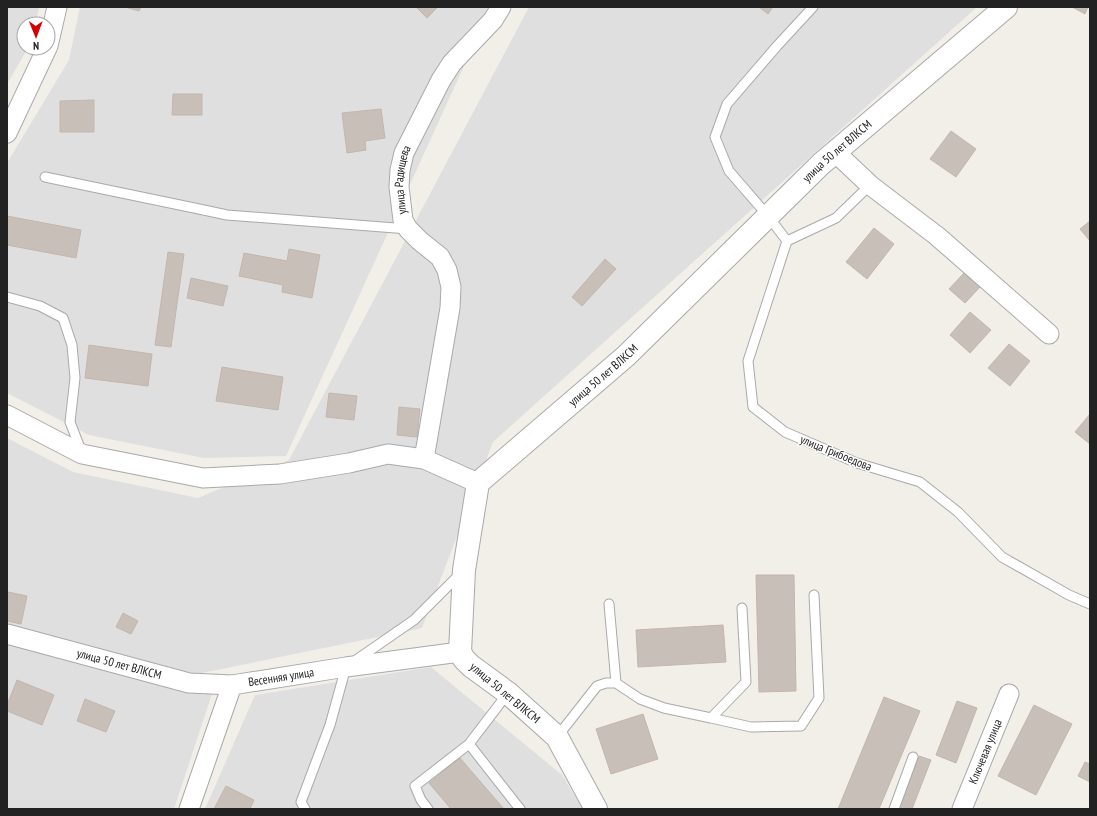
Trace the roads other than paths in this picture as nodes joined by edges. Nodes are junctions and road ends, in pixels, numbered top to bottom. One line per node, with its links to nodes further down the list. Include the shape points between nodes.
1 (501, 7): 10 (street, улица Радищева, via 493,20 452,63 404,153 399,187 403,220)
2 (813, 7): 9 (lane, via 727,104 715,137 729,171)
3 (1006, 7): 6 (street, улица 50 лет ВЛКСМ)
4 (44, 56): 5 (street)
5 (7, 133)
6 (835, 152): 8 (street); 9 (street, улица 50 лет ВЛКСМ)
7 (45, 177): 10 (lane, via 227,216)
8 (870, 185): 11 (lane, via 836,218); 13 (street, via 937,236)
9 (768, 216): 11 (lane); 17 (street, улица 50 лет ВЛКСМ, via 626,356)
10 (408, 229): 16 (street, улица Радищева, via 440,257 447,270 450,287 450,308)
11 (787, 241): 21 (lane, улица Грибоедова, via 748,361 753,407 785,432 857,463 920,482 958,512 1002,557)
12 (7, 297): 15 (lane, via 40,306 63,318 72,345 75,378 70,422)
13 (1049, 334)
14 (7, 416): 15 (street)
15 (82, 454): 16 (street, via 203,478 280,474 388,454)
16 (424, 459): 17 (street)
17 (478, 483): 18 (street, улица 50 лет ВЛКСМ)
18 (464, 570): 24 (street, улица 50 лет ВЛКСМ); 25 (lane, via 414,620)
19 (814, 595): 30 (lane, via 819,698 801,726 751,727)
20 (609, 604): 26 (lane)
21 (1090, 604)
22 (742, 608): 30 (lane, via 746,682)
23 (7, 634): 27 (street, улица 50 лет ВЛКСМ, via 189,683)
24 (460, 652): 25 (street, Весенняя улица); 28 (street, улица 50 лет ВЛКСМ, via 471,666)
25 (346, 667): 27 (street, Весенняя улица); 34 (lane, via 330,725)
26 (616, 683): 30 (lane, via 640,699 664,708); 31 (lane, via 597,686)
27 (232, 685): 35 (street, Весенняя улица)
28 (508, 693): 31 (street, улица 50 лет ВЛКСМ); 32 (lane)
29 (1009, 694): 40 (street, Ключевая улица)
30 (711, 718)
31 (557, 737): 38 (street, улица 50 лет ВЛКСМ)
32 (469, 744): 36 (lane, via 415,786); 37 (lane)
33 (913, 757): 39 (lane)
34 (302, 807)
35 (189, 809)
36 (428, 809)
37 (520, 809)
38 (596, 809)
39 (894, 809)
40 (962, 809)

